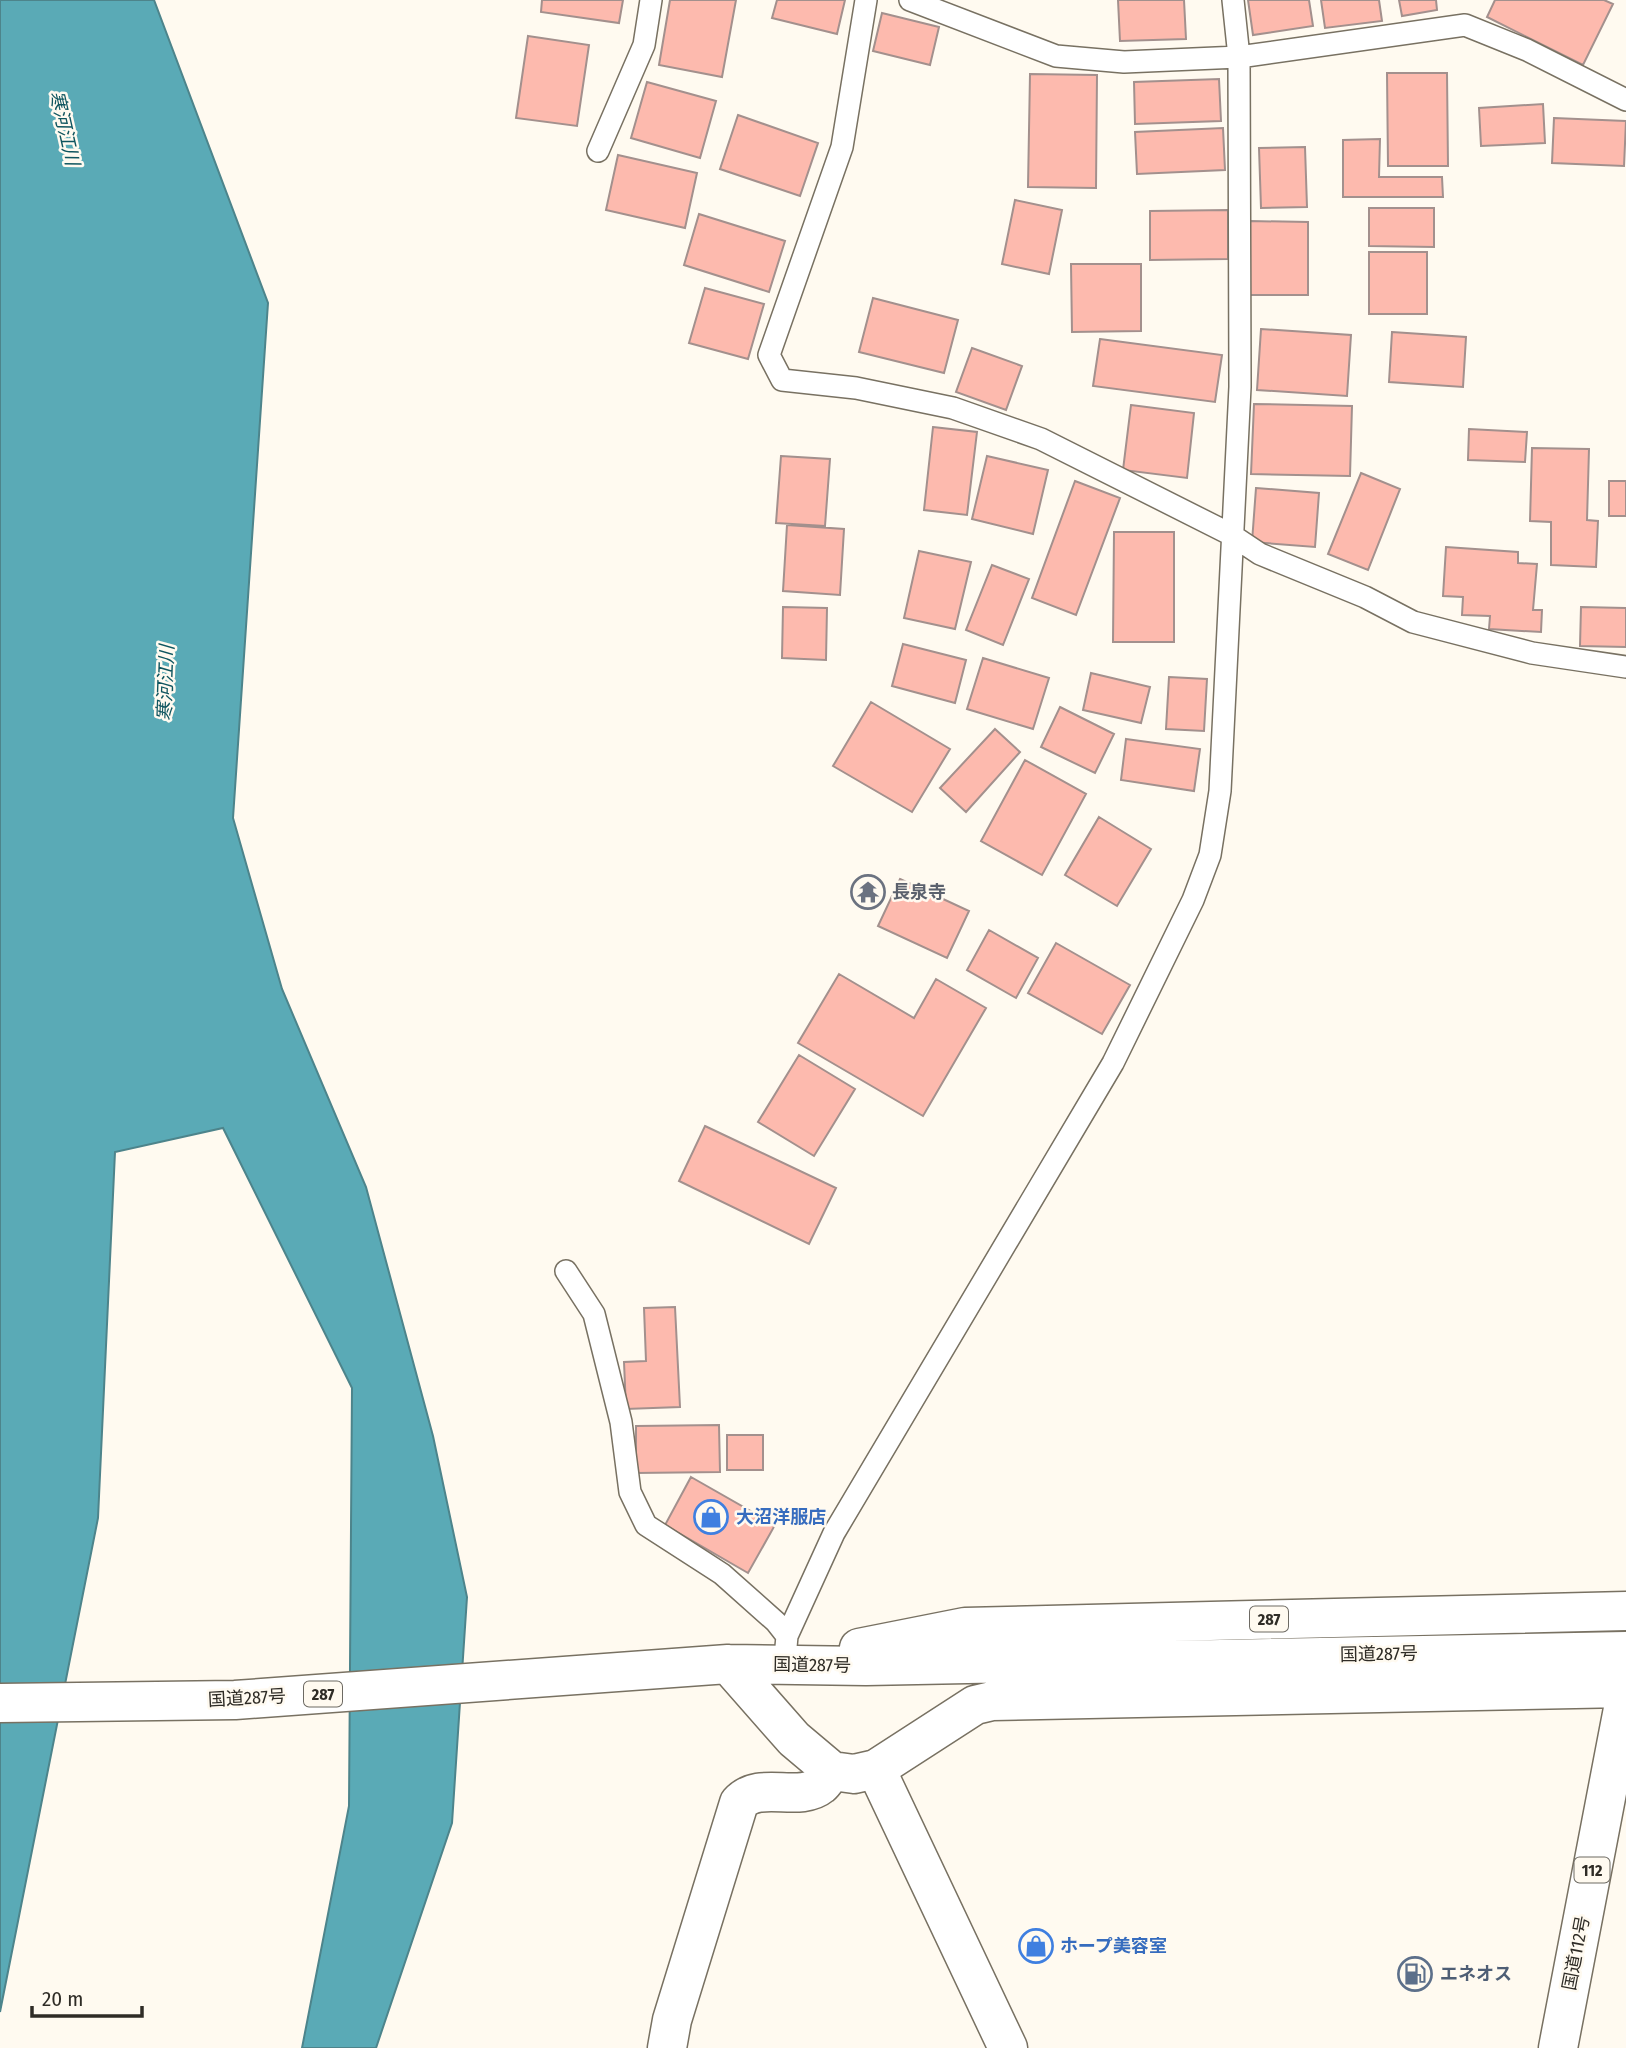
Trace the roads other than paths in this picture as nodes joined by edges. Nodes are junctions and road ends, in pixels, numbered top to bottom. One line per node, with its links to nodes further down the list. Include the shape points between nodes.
1 (651, 0): 7 (lane, via 644,45)
2 (866, 0): 8 (lane, via 842,147 769,355 782,380 856,388 953,408 1041,439)
3 (910, 0): 5 (lane, via 1056,56 1124,62)
4 (1233, 0): 5 (lane)
5 (1238, 57): 6 (lane, via 1465,25 1527,50); 8 (lane, via 1240,387)
6 (1626, 100)
7 (598, 151)
8 (1230, 534): 9 (lane, via 1261,554 1424,626 1532,653); 12 (lane, via 1220,791 1210,855 1193,900 1113,1063 834,1533)
9 (1626, 667)
10 (566, 1271): 12 (lane, via 594,1314 621,1422 630,1492 646,1525 722,1574 776,1622)
11 (1626, 1611): 12 (main road, 287, via 965,1627)
12 (786, 1650): 13 (main road, 国道287号 / 287, via 866,1666); 14 (main road, 国道287号 / 287)
13 (1626, 1651)
14 (728, 1664): 16 (main road, 国道287号 / 287, via 235,1700); 18 (main road, via 794,1739)
15 (1626, 1691): 17 (main road, via 992,1701 975,1705); 21 (main road, 国道112号 / 112)
16 (0, 1703)
17 (876, 1769): 18 (main road, via 854,1774); 20 (main road)
18 (831, 1771): 19 (main road, via 820,1786 809,1790 752,1793 739,1802)
19 (667, 2048)
20 (1008, 2048)
21 (1558, 2048)

